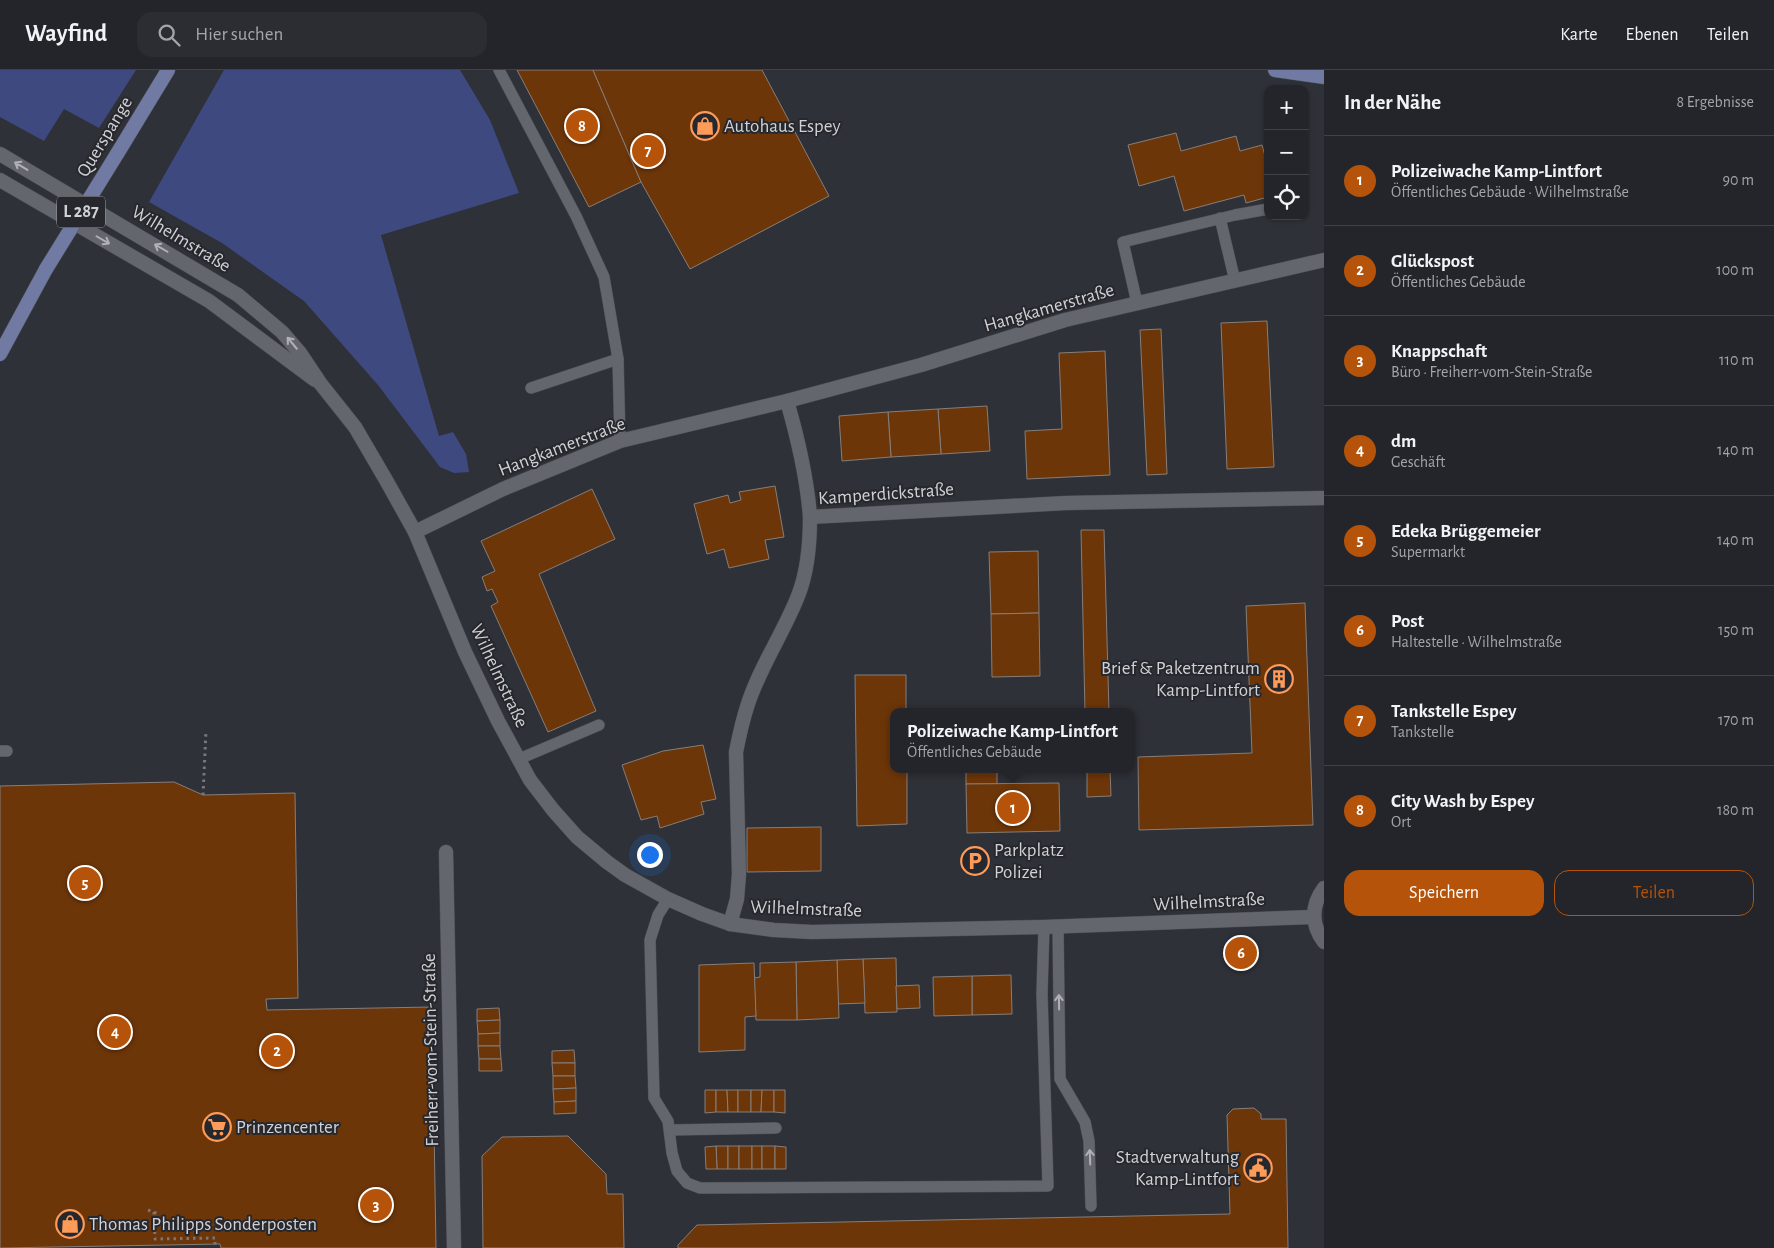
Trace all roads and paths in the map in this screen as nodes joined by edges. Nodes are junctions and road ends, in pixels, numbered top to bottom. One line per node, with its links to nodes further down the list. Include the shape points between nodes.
1 (168, 70): 12 (main road, Querspange / L 287, bridge, via 46,270)
2 (499, 70): 13 (lane, via 576,216 604,277)
3 (1275, 70): 4 (main road)
4 (1324, 77)
5 (0, 154): 14 (street, Wilhelmstraße, one-way to 5, via 282,332 238,295)
6 (0, 180): 14 (street, Wilhelmstraße, one-way to 14, via 209,301)
7 (1264, 209): 8 (lane)
8 (1220, 218): 10 (lane); 11 (lane, via 1123,242)
9 (1324, 260): 10 (street, Hangkamerstraße)
10 (1235, 280): 11 (street, Hangkamerstraße)
11 (1137, 303): 16 (street, Hangkamerstraße, via 1064,320 921,365)
12 (0, 354)
13 (618, 359): 15 (lane); 17 (lane)
14 (320, 383): 20 (street, Wilhelmstraße, via 355,427)
15 (531, 388)
16 (787, 401): 17 (street, Hangkamerstraße); 19 (street, via 808,483)
17 (620, 441): 20 (street, Hangkamerstraße, via 504,489)
18 (1324, 498): 19 (street, Kamperdickstraße, via 1066,503)
19 (810, 516): 29 (street, Kamperdickstraße, via 807,559 799,595 747,706 736,752 738,888)
20 (415, 532): 23 (street, Wilhelmstraße, via 465,652)
21 (599, 725): 23 (lane)
22 (206, 731): 24 (path)
23 (519, 759): 27 (street, Wilhelmstraße, via 530,780 578,837 606,862)
24 (203, 795)
25 (446, 852): 39 (street, Freiherr-vom-Stein-Straße)
26 (1324, 888): 28 (street, via 1317,897)
27 (668, 899): 29 (street, Wilhelmstraße); 33 (lane, via 658,915 650,940 654,1098)
28 (1313, 917): 30 (street, Wilhelmstraße); 31 (street)
29 (730, 924): 30 (street, Wilhelmstraße, via 812,932)
30 (1051, 927): 33 (lane, via 1042,994 1048,1186 700,1188 687,1183 677,1171); 34 (lane, one-way to 30, via 1090,1141 1085,1122 1060,1080)
31 (1324, 942)
32 (776, 1128): 33 (lane)
33 (670, 1130)
34 (1092, 1206)
35 (148, 1210): 36 (path)
36 (154, 1212): 37 (path); 38 (path, via 155,1239 215,1238)
37 (159, 1214)
38 (216, 1248)
39 (454, 1248)

